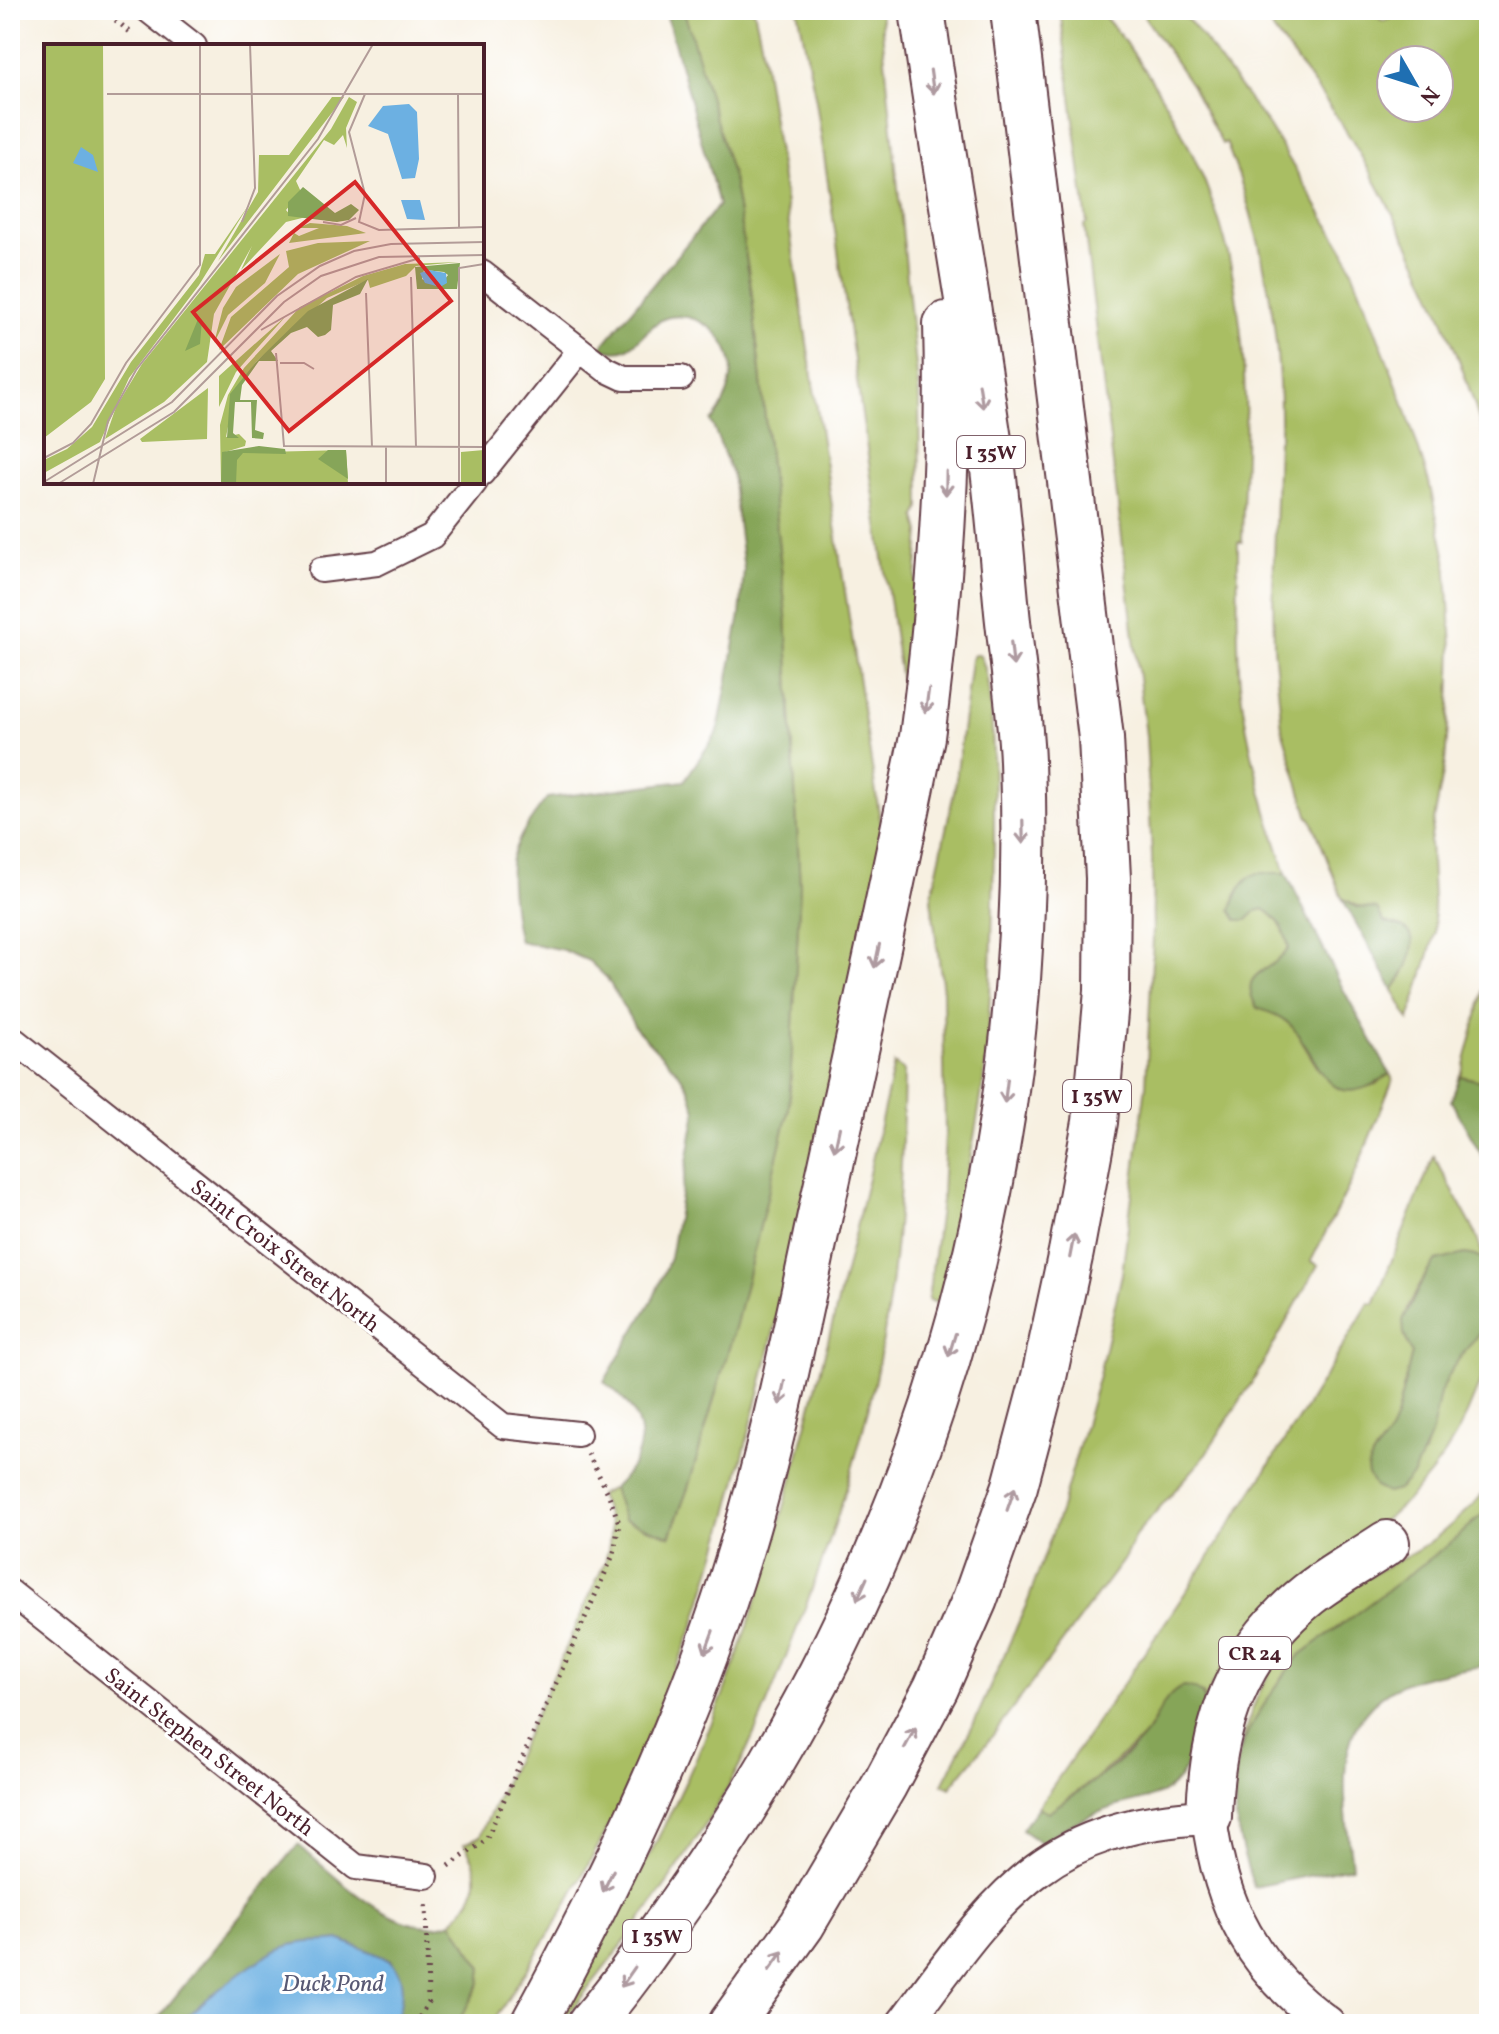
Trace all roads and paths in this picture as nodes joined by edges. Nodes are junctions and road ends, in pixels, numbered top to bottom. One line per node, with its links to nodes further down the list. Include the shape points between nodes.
1 (103, 10): 5 (path)
2 (148, 10): 6 (street)
3 (922, 10): 7 (highway, I 35W, one-way to 7)
4 (1013, 10): 23 (highway, I 35W, one-way to 4, via 802,1925 885,1784 975,1599 1015,1486 1044,1377 1095,1122 1107,991 1101,738)
5 (137, 37)
6 (191, 44)
7 (942, 153): 21 (highway, one-way to 21, via 948,396 937,623 922,737 854,1062 767,1459 731,1579 640,1814); 22 (highway, I 35W, one-way to 22, via 992,458 1022,754 1019,975 989,1194 961,1318 923,1439 838,1643 778,1755 721,1845)
8 (484, 275): 9 (street)
9 (580, 350): 10 (street, via 624,378); 11 (street)
10 (681, 378)
11 (484, 470)
12 (473, 484): 13 (street, via 432,536 377,563)
13 (321, 570)
14 (10, 1037): 15 (street, Saint Croix Street North, via 503,1426)
15 (578, 1434): 19 (path, via 619,1523 614,1553 486,1840 457,1863)
16 (1387, 1543): 18 (highway, CR 24, via 1310,1593 1277,1623 1251,1658 1217,1735)
17 (10, 1592): 19 (street, Saint Stephen Street North, via 356,1867)
18 (1209, 1817): 24 (street, via 1125,1827 1043,1864 982,1920); 25 (street, CR 24, via 1228,1903 1247,1941 1274,1978)
19 (426, 1876): 20 (path, via 428,2002)
20 (416, 2024)
21 (533, 2024)
22 (590, 2024)
23 (731, 2024)
24 (904, 2024)
25 (1328, 2024)

